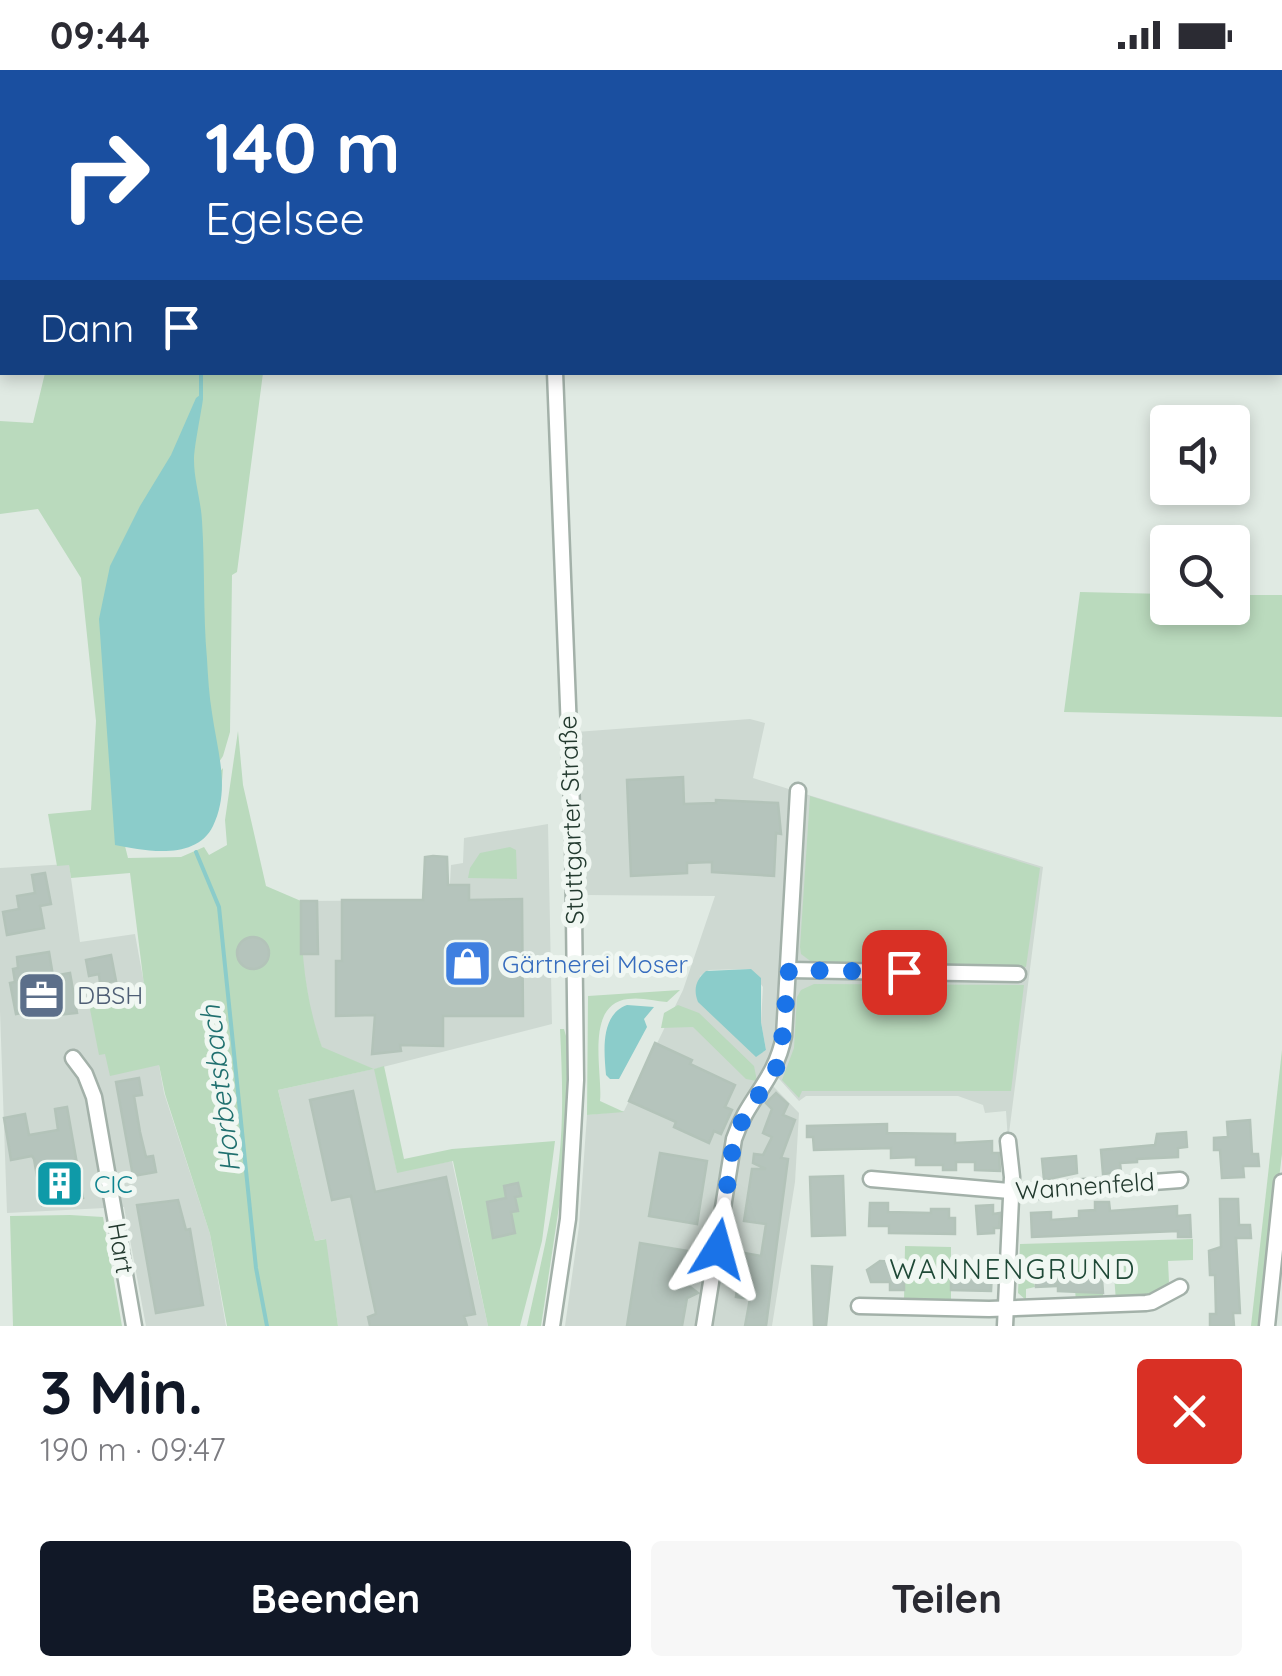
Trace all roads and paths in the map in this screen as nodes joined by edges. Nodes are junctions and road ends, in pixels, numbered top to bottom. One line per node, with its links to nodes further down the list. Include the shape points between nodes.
1 (554, 375): 15 (street, Stuttgarter Straße, via 576,1080 568,1219)
2 (798, 790): 3 (street)
3 (789, 970): 4 (street); 16 (street, via 780,1060 734,1139)
4 (1018, 974)
5 (73, 1058): 14 (street, Hart, via 94,1097)
6 (1008, 1140): 10 (street)
7 (871, 1179): 10 (street, Wannenfeld)
8 (1180, 1180): 10 (street, Wannenfeld)
9 (1282, 1182): 18 (street)
10 (1011, 1191): 13 (street)
11 (1180, 1287): 13 (street, via 1152,1302)
12 (859, 1306): 13 (street)
13 (1006, 1308): 17 (street)
14 (134, 1326)
15 (552, 1326)
16 (704, 1326)
17 (1005, 1326)
18 (1267, 1326)

